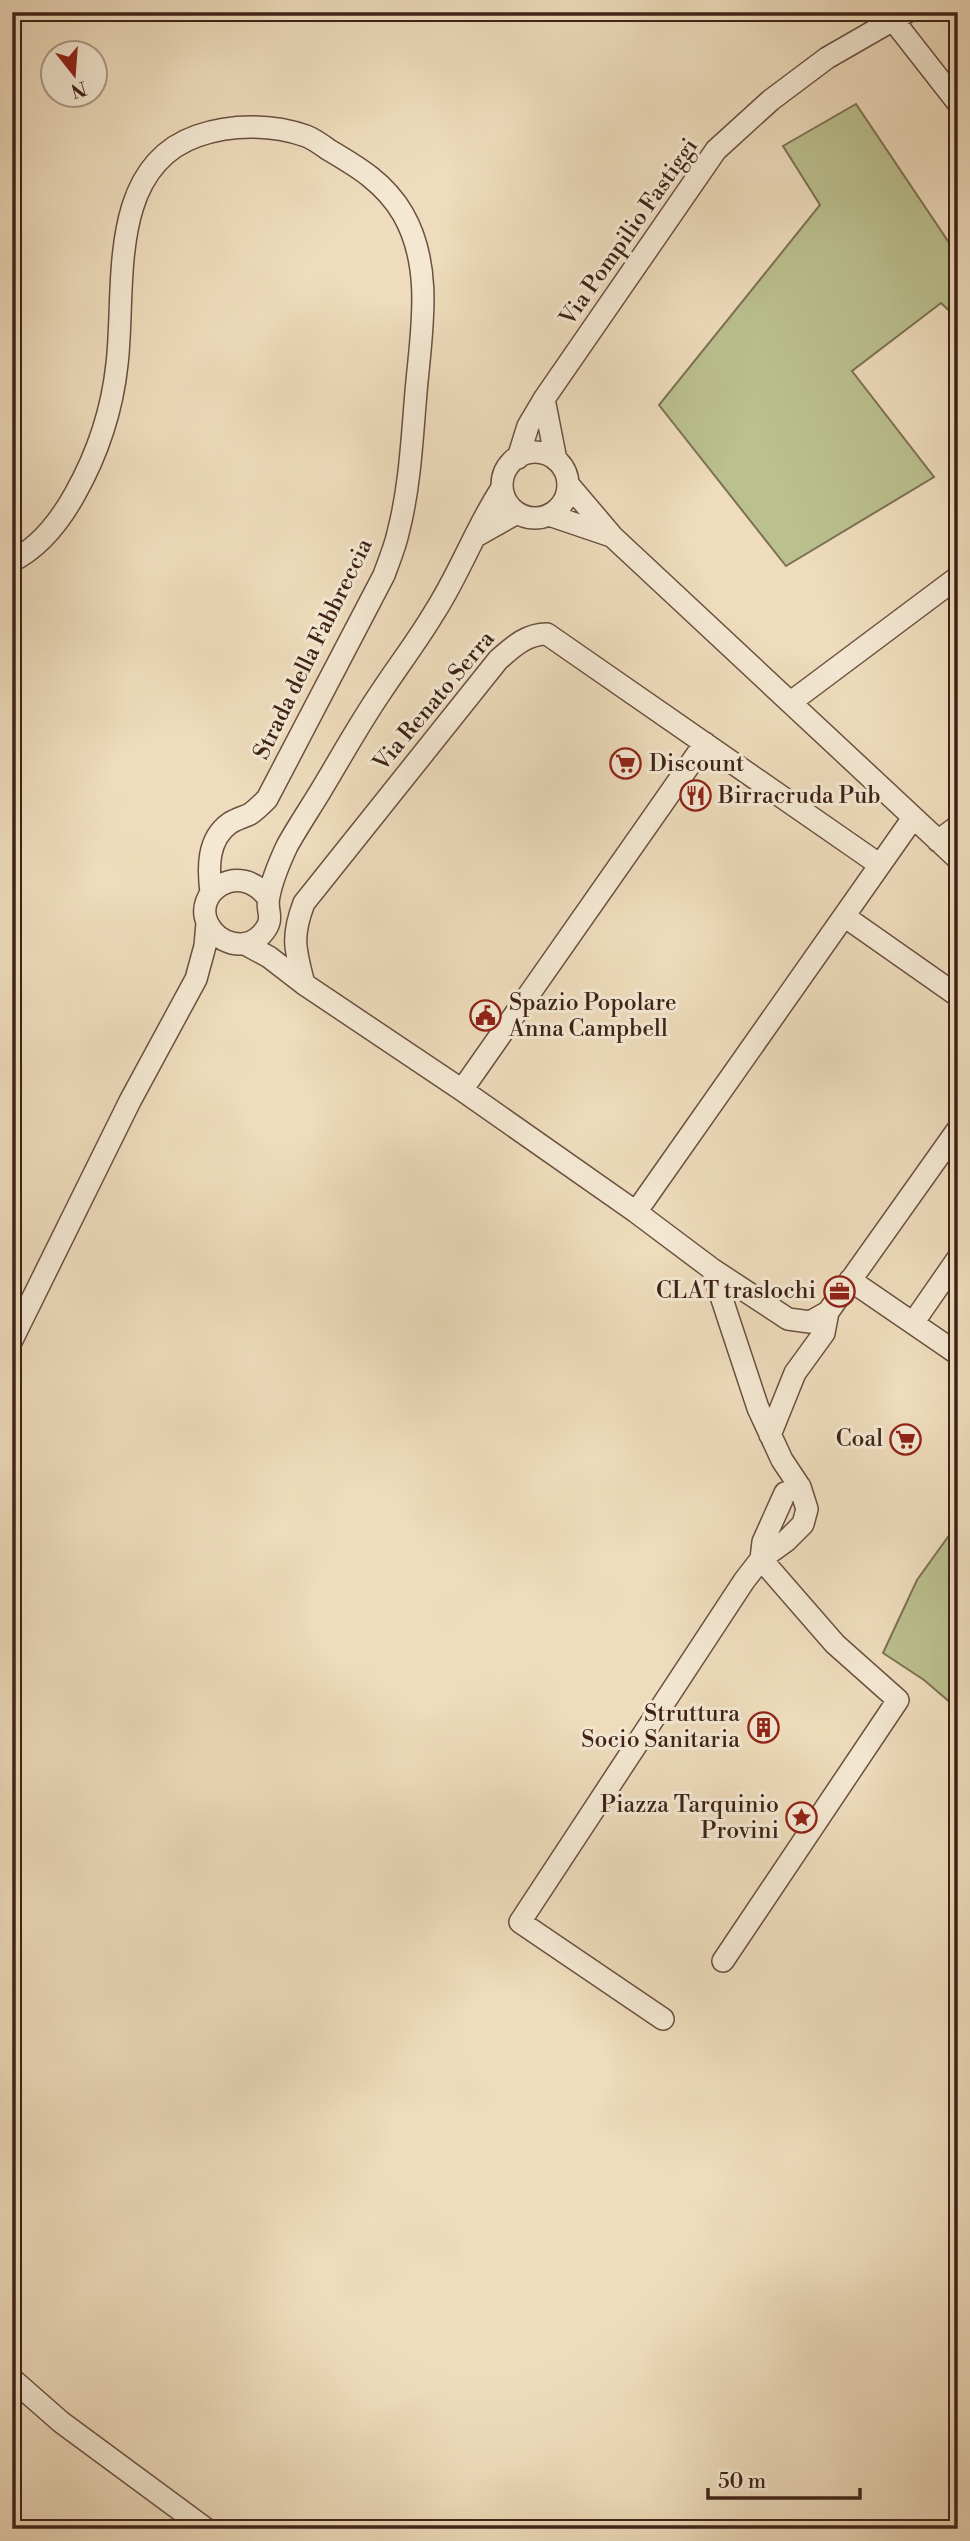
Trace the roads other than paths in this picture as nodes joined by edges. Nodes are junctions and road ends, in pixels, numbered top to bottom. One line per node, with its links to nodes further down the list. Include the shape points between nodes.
1 (900, 16): 2 (street); 3 (street, Via Pompilio Fastiggi, via 827,58 716,150)
2 (958, 103)
3 (544, 399): 4 (street, Via Pompilio Fastiggi, via 528,426); 5 (street)
4 (518, 458): 5 (street, via 537,452); 7 (street, via 506,470)
5 (556, 460): 6 (street)
6 (568, 484): 9 (street, via 564,502); 11 (street)
7 (502, 488): 8 (street); 10 (street)
8 (517, 513): 9 (street, via 539,518); 10 (street)
9 (550, 515): 11 (street)
10 (476, 536): 20 (street, via 435,612)
11 (613, 537): 14 (street)
12 (12, 561): 19 (street, Strada della Fabbreccia, via 41,542 66,510 92,463 108,418 117,364 125,235 138,191 162,157 195,136 228,128 267,127 306,136 364,170 386,189 416,244 424,310 408,487 398,535 384,575 267,799 219,832)
13 (958, 577): 14 (street)
14 (791, 702): 16 (street)
15 (705, 743): 22 (street, Via Renato Serra); 30 (street, Via Renato Serra, via 547,634 520,641 498,660 303,903 295,927 295,952); 32 (street)
16 (913, 818): 18 (street); 22 (street)
17 (958, 826): 18 (street)
18 (938, 841): 21 (street)
19 (214, 843): 23 (street, via 223,863); 24 (street)
20 (287, 847): 23 (street); 25 (street)
21 (958, 859)
22 (880, 865): 26 (street)
23 (243, 880): 24 (street, via 222,883); 25 (street)
24 (211, 894): 27 (street)
25 (268, 898): 28 (street, via 268,927 258,938)
26 (844, 916): 31 (street); 34 (street)
27 (207, 923): 28 (street, via 218,938); 29 (street)
28 (240, 944): 29 (street); 30 (street, via 269,957)
29 (196, 979): 40 (street)
30 (304, 984): 32 (street)
31 (958, 996)
32 (462, 1090): 34 (street)
33 (955, 1134): 37 (street)
34 (636, 1212): 36 (street)
35 (958, 1258): 39 (street)
36 (712, 1269): 38 (street, via 788,1319 810,1322); 42 (street)
37 (850, 1280): 38 (street); 39 (street)
38 (828, 1312): 42 (street, via 824,1333 795,1373)
39 (913, 1323): 41 (street)
40 (12, 1340)
41 (958, 1354)
42 (769, 1435): 43 (street)
43 (800, 1487): 44 (street, via 785,1493 762,1542); 44 (street, via 807,1509 803,1524)
44 (761, 1559): 45 (street, via 835,1644 898,1700); 46 (street, via 520,1922)
45 (723, 1961)
46 (663, 2019)
47 (12, 2379): 48 (street, via 61,2422)
48 (206, 2529)

